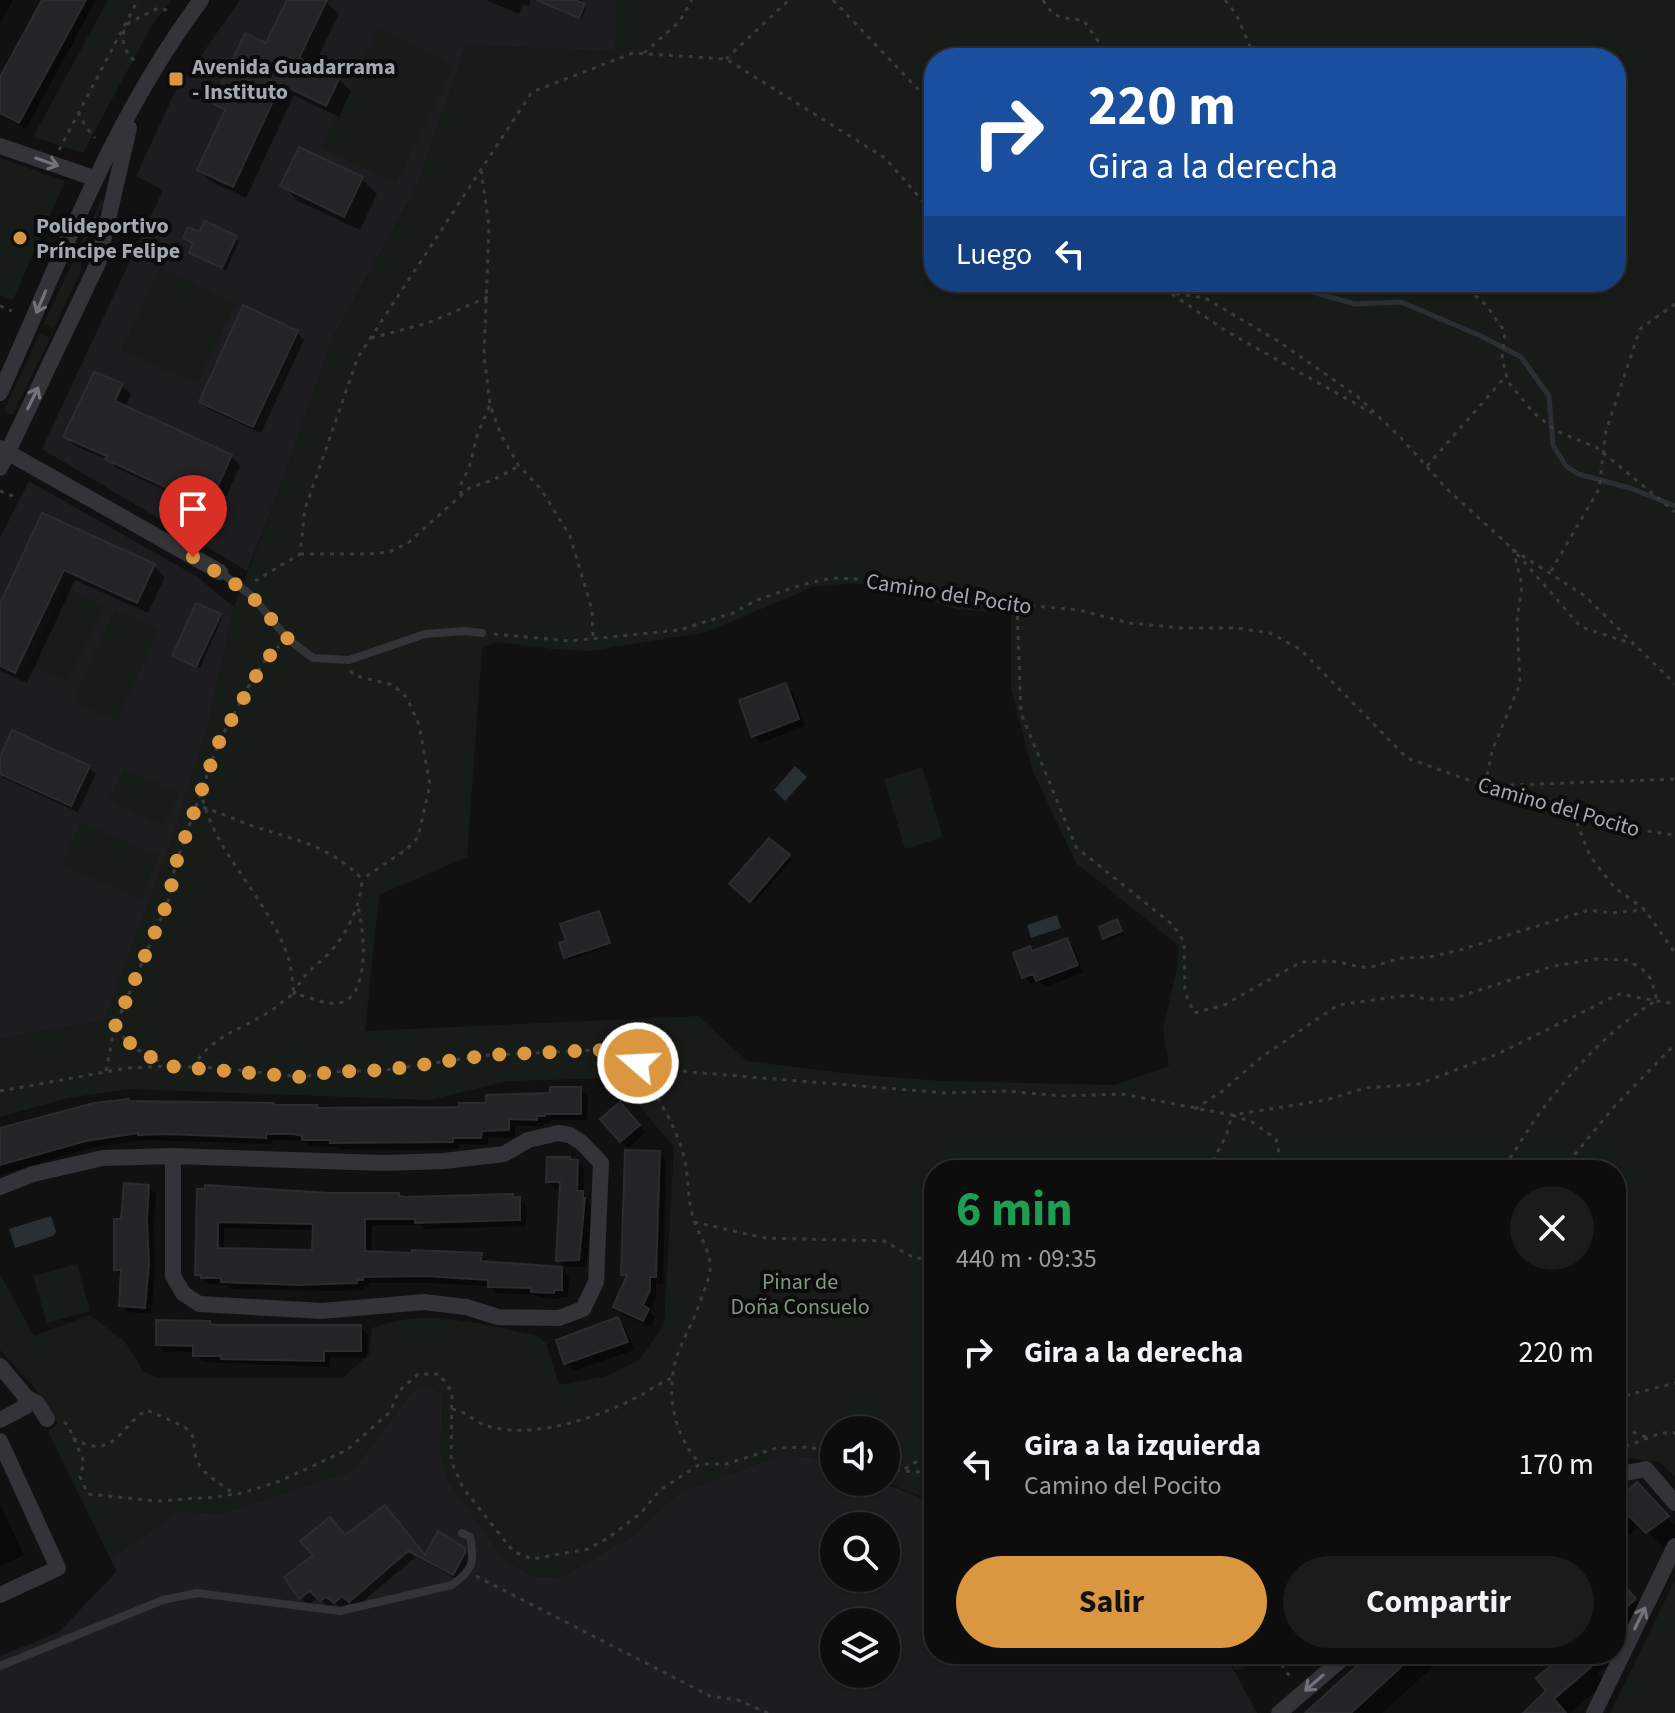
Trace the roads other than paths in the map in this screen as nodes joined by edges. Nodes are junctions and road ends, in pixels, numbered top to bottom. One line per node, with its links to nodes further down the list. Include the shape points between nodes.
1 (201, 0): 2 (street)
2 (134, 105): 4 (street); 6 (street, one-way to 2, via 98,263)
3 (0, 146): 4 (street, one-way to 4)
4 (94, 178): 5 (street, one-way to 5)
5 (0, 393)
6 (4, 450): 7 (street); 8 (street)
7 (0, 468)
8 (220, 572): 9 (lane, via 252,596 288,639 313,658 349,660 425,634)
9 (482, 633)
10 (173, 1156): 10 (street, via 173,1276 183,1293 199,1304 322,1311 424,1302 498,1317 559,1318 583,1309 596,1282 601,1163 570,1135 544,1135 504,1154 444,1161); 11 (street, via 103,1158)
11 (0, 1187)
12 (0, 1366): 13 (street)
13 (26, 1397): 14 (street, via 25,1407); 15 (street)
14 (0, 1420)
15 (51, 1420)
16 (0, 1441): 21 (street, via 58,1568)
17 (1626, 1473): 18 (street, via 1646,1469)
18 (1675, 1503)
19 (462, 1533): 25 (lane, via 470,1537 474,1557 468,1572 452,1585 340,1611 184,1594)
20 (1675, 1546): 22 (street, one-way to 20)
21 (0, 1595)
22 (1626, 1647)
23 (1336, 1664): 26 (street, one-way to 26)
24 (1618, 1664): 27 (street, one-way to 24)
25 (0, 1666)
26 (1279, 1713)
27 (1594, 1713)

